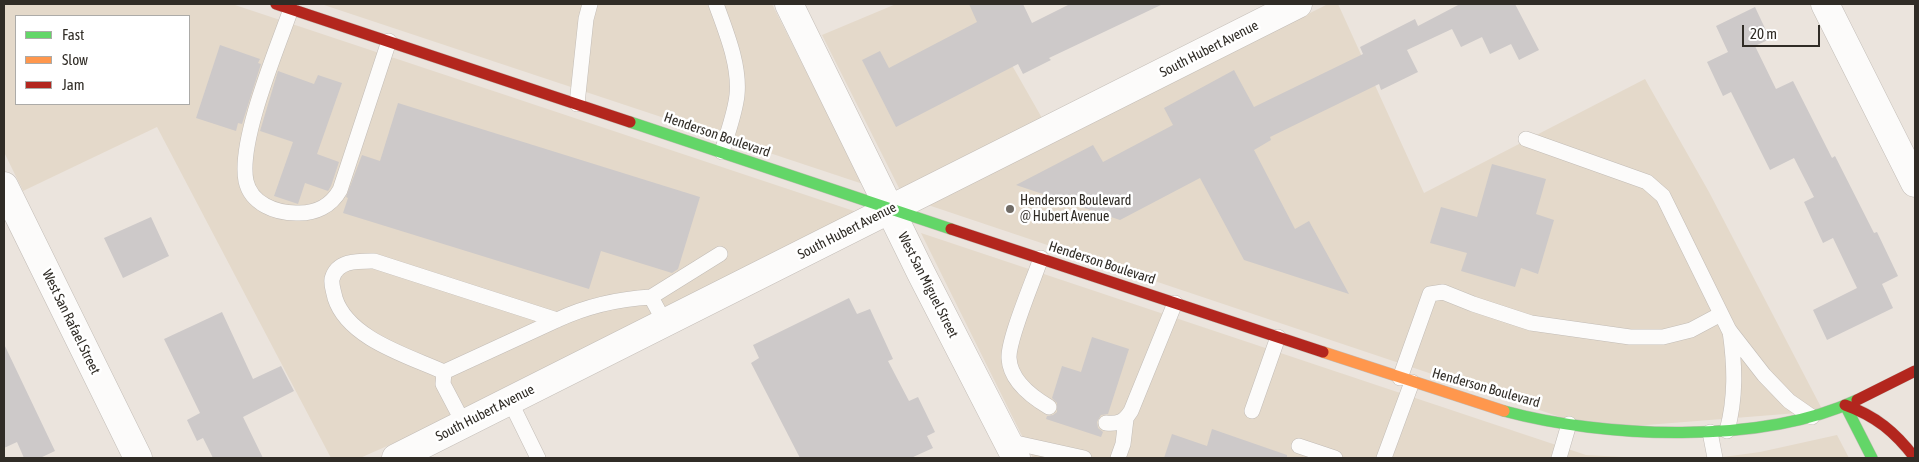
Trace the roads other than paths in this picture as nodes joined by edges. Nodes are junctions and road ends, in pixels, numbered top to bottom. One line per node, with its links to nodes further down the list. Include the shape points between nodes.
1 (276, 4): 7 (main road, Henderson Boulevard)
2 (590, 4): 9 (lane)
3 (716, 4): 11 (lane, via 736,74 737,95)
4 (789, 4): 14 (street, West San Miguel Street)
5 (1298, 4): 14 (street, South Hubert Avenue)
6 (1825, 4): 12 (street)
7 (291, 9): 8 (main road, Henderson Boulevard); 8 (lane, via 251,126 246,166 246,181 253,195 264,205 283,213 303,214 334,202)
8 (389, 41): 9 (main road, Henderson Boulevard)
9 (577, 104): 11 (main road, Henderson Boulevard)
10 (1526, 139): 19 (lane, via 1647,182 1653,187 1663,196)
11 (722, 152): 14 (main road, Henderson Boulevard)
12 (1915, 183)
13 (4, 186): 40 (street, West San Rafael Street)
14 (890, 210): 16 (main road, Henderson Boulevard); 21 (street, South Hubert Avenue); 39 (street, West San Miguel Street)
15 (720, 254): 17 (lane)
16 (1041, 258): 18 (main road, Henderson Boulevard); 29 (lane, via 1009,358 1017,380 1035,399)
17 (650, 297): 20 (lane, via 617,299); 21 (lane)
18 (1175, 303): 23 (main road, Henderson Boulevard); 32 (lane)
19 (1722, 314): 22 (lane); 26 (lane, via 1691,330 1663,337 1630,337 1531,323 1443,292 1430,294)
20 (557, 320): 25 (lane); 25 (lane, via 374,261 342,264 334,273 331,284 338,304 353,326 365,335)
21 (664, 323): 27 (street, South Hubert Avenue)
22 (1729, 330): 31 (lane, via 1764,375); 36 (lane, via 1735,380 1733,410)
23 (1278, 337): 26 (main road, Henderson Boulevard); 30 (lane)
24 (1915, 371): 28 (main road, Henderson Boulevard)
25 (444, 372): 34 (lane, via 443,384)
26 (1406, 380): 35 (main road, Henderson Boulevard, via 1521,416); 46 (lane)
27 (510, 401): 34 (street, South Hubert Avenue); 42 (lane)
28 (1845, 405): 31 (main road, Henderson Boulevard); 49 (main road); 50 (main road, via 1869,413 1888,425)
29 (1049, 407)
30 (1252, 411)
31 (1812, 417): 36 (main road, Henderson Boulevard)
32 (1126, 419): 33 (lane, via 1118,424); 44 (lane)
33 (1106, 423)
34 (464, 424): 41 (street, South Hubert Avenue)
35 (1570, 424): 37 (main road, Henderson Boulevard); 47 (lane)
36 (1727, 431): 37 (main road, Henderson Boulevard)
37 (1710, 432): 48 (lane)
38 (1299, 446): 45 (lane)
39 (1012, 449): 43 (lane)
40 (138, 458)
41 (396, 458)
42 (538, 458)
43 (1084, 458)
44 (1118, 458)
45 (1335, 458)
46 (1384, 458)
47 (1559, 458)
48 (1715, 458)
49 (1872, 458)
50 (1915, 458)

